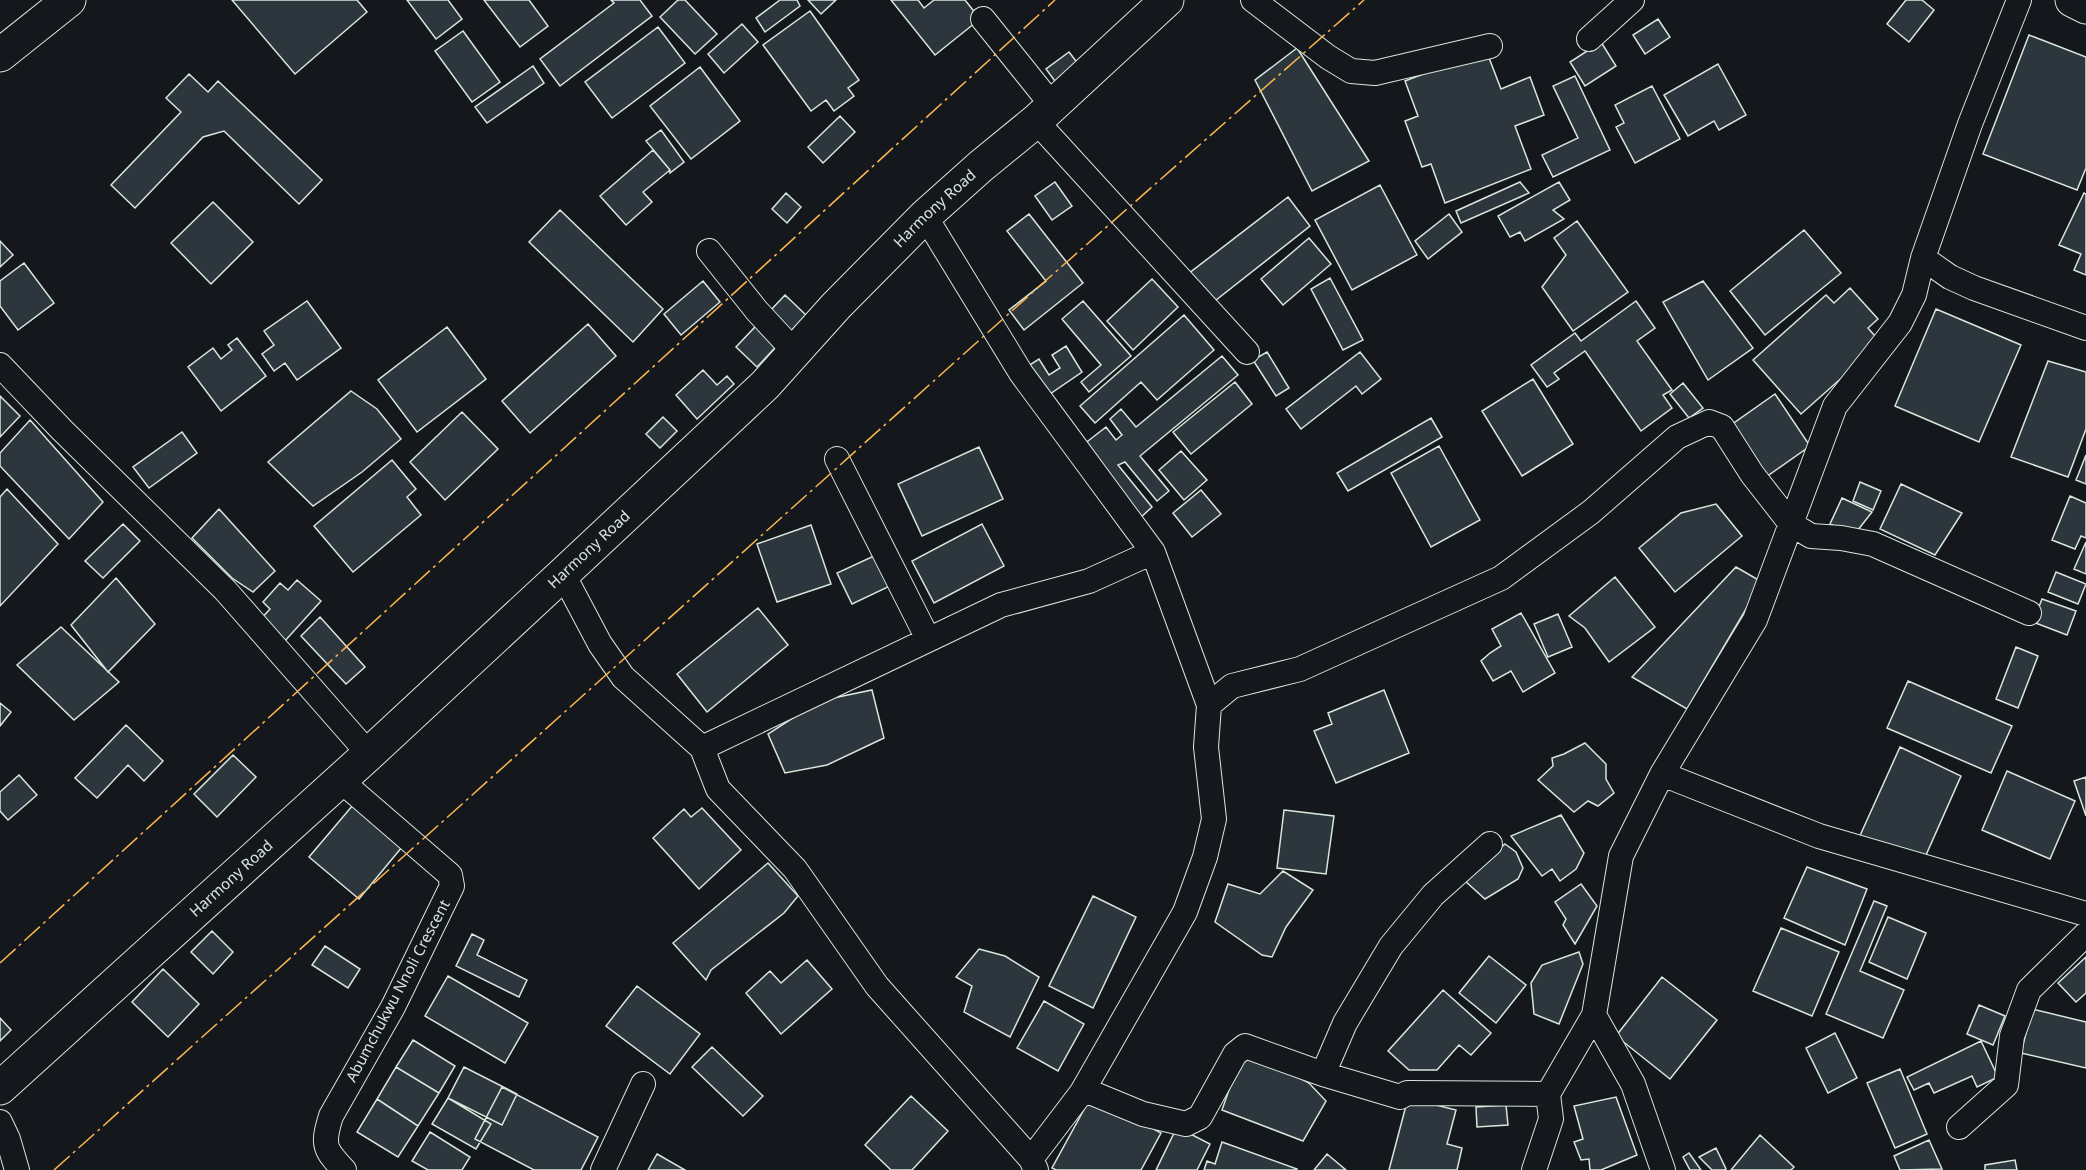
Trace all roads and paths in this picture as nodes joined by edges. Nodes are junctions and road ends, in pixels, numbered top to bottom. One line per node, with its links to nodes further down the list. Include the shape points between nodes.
1 (69, 0): 11 (main road)
2 (1167, 0): 12 (main road, Harmony Road)
3 (1253, 0): 10 (street, via 1351,71 1375,73)
4 (1632, 0): 9 (street)
5 (2019, 0): 15 (street)
6 (2072, 0): 7 (main road)
7 (2086, 7)
8 (983, 19): 12 (street)
9 (1589, 39)
10 (1490, 45)
11 (0, 54)
12 (1044, 113): 13 (main road, Harmony Road); 18 (street)
13 (925, 216): 17 (main road, Harmony Road); 22 (street, via 1021,373)
14 (709, 251): 17 (street)
15 (1923, 258): 16 (street, via 1974,288); 21 (street, via 1914,295 1900,323 1834,406)
16 (2086, 328)
17 (795, 351): 23 (main road, Harmony Road, via 765,385)
18 (1247, 352)
19 (0, 365): 28 (street, via 225,590)
20 (837, 459): 25 (street)
21 (1791, 524): 24 (street, via 1811,536 1873,544); 26 (street, via 1722,427 1709,422 1677,437 1591,512 1501,578 1300,669 1232,686); 29 (street, via 1755,620)
22 (1153, 552): 25 (street, via 1089,580 1001,605); 26 (street)
23 (563, 574): 27 (street, via 600,644 623,677); 28 (main road, Harmony Road)
24 (2029, 613)
25 (928, 639): 27 (street)
26 (1209, 705): 38 (street, via 1206,747 1214,819 1204,857 1185,912)
27 (702, 748): 42 (street, via 718,789 795,869 877,986)
28 (369, 754): 30 (main road, Harmony Road)
29 (1662, 774): 32 (street, via 1819,836); 34 (street, via 1621,856)
30 (340, 780): 37 (main road, Harmony Road); 44 (street, Abumchukwu Nnoli Crescent, via 450,875 452,886 393,1007 331,1116 325,1134 327,1152)
31 (1490, 844): 35 (street, via 1433,895 1391,946 1346,1023)
32 (2086, 914)
33 (2086, 934): 41 (street, via 2029,990 2012,1035 2006,1085)
34 (1594, 1015): 39 (street); 47 (street, via 1633,1084)
35 (1323, 1074): 38 (street, via 1245,1046 1235,1054 1200,1117 1186,1124 1143,1114); 39 (street, via 1400,1097 1407,1093)
36 (643, 1084): 45 (street)
37 (0, 1088)
38 (1082, 1092): 42 (street)
39 (1548, 1094): 46 (street, via 1551,1119)
40 (0, 1122): 43 (street)
41 (1959, 1127)
42 (1034, 1165)
43 (17, 1170)
44 (344, 1170)
45 (603, 1170)
46 (1534, 1170)
47 (1663, 1170)

